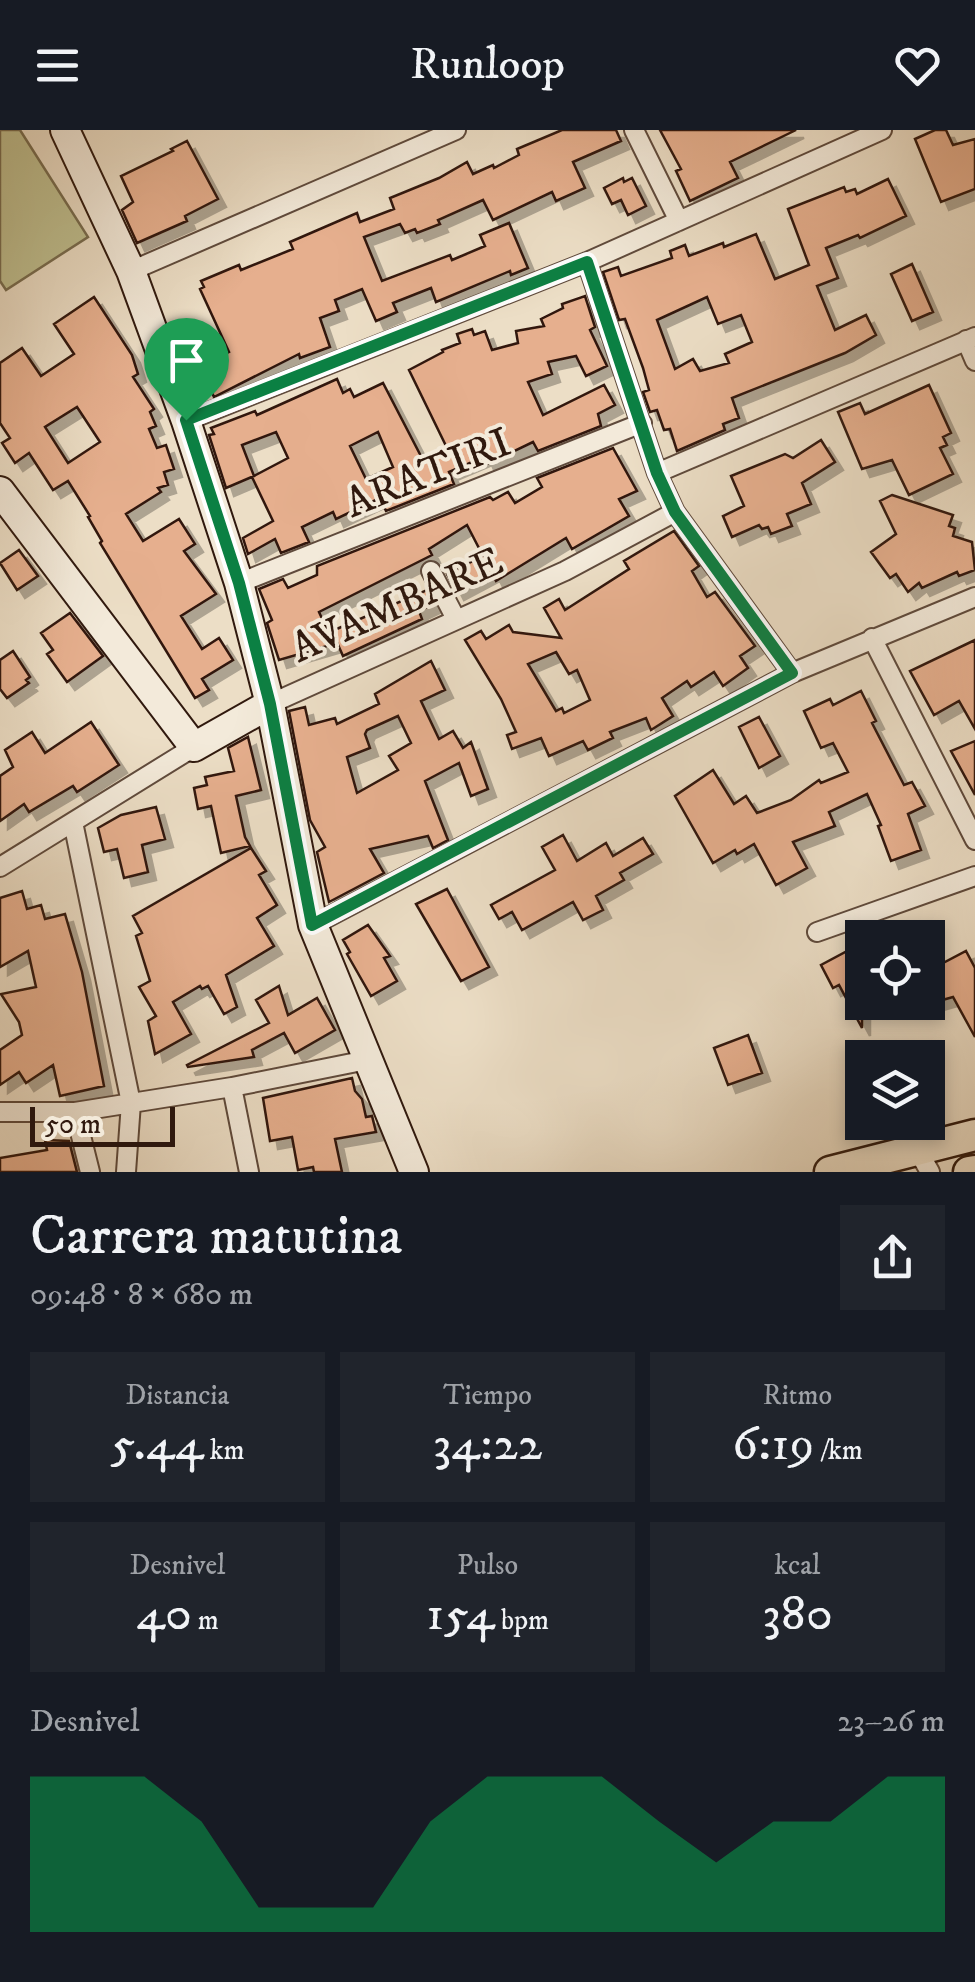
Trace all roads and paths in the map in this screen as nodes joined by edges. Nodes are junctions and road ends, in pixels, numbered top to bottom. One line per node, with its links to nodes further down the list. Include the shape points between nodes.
1 (65, 130): 7 (main road)
2 (456, 130): 7 (street)
3 (634, 130): 5 (street)
4 (882, 130): 5 (street)
5 (680, 221): 6 (street)
6 (587, 262): 10 (street); 11 (street)
7 (130, 271): 10 (main road)
8 (971, 338): 9 (street); 12 (street)
9 (975, 361)
10 (186, 420): 16 (main road)
11 (642, 424): 12 (street); 16 (street, ARATIRI)
12 (657, 473): 14 (street)
13 (3, 502): 22 (main road)
14 (675, 512): 18 (street, AVAMBARE); 20 (street)
15 (431, 570): 18 (street)
16 (239, 583): 21 (main road)
17 (975, 597): 19 (street)
18 (456, 619): 21 (street, AVAMBARE)
19 (872, 638): 20 (street); 24 (street)
20 (792, 673): 27 (street)
21 (270, 704): 22 (main road, AVAMBARE); 27 (main road)
22 (194, 747): 23 (street, AVAMBARE)
23 (73, 822): 25 (street, AVAMBARE); 31 (street)
24 (975, 840)
25 (0, 867)
26 (975, 876): 28 (street)
27 (312, 925): 29 (main road)
28 (817, 932)
29 (367, 1060): 30 (street); 39 (main road)
30 (232, 1087): 31 (street); 38 (street)
31 (131, 1103): 33 (street); 37 (street)
32 (0, 1112): 33 (street)
33 (74, 1112): 36 (street)
34 (975, 1135): 35 (main road)
35 (924, 1161): 40 (main road)
36 (90, 1172)
37 (126, 1172)
38 (250, 1172)
39 (414, 1172)
40 (830, 1172)

